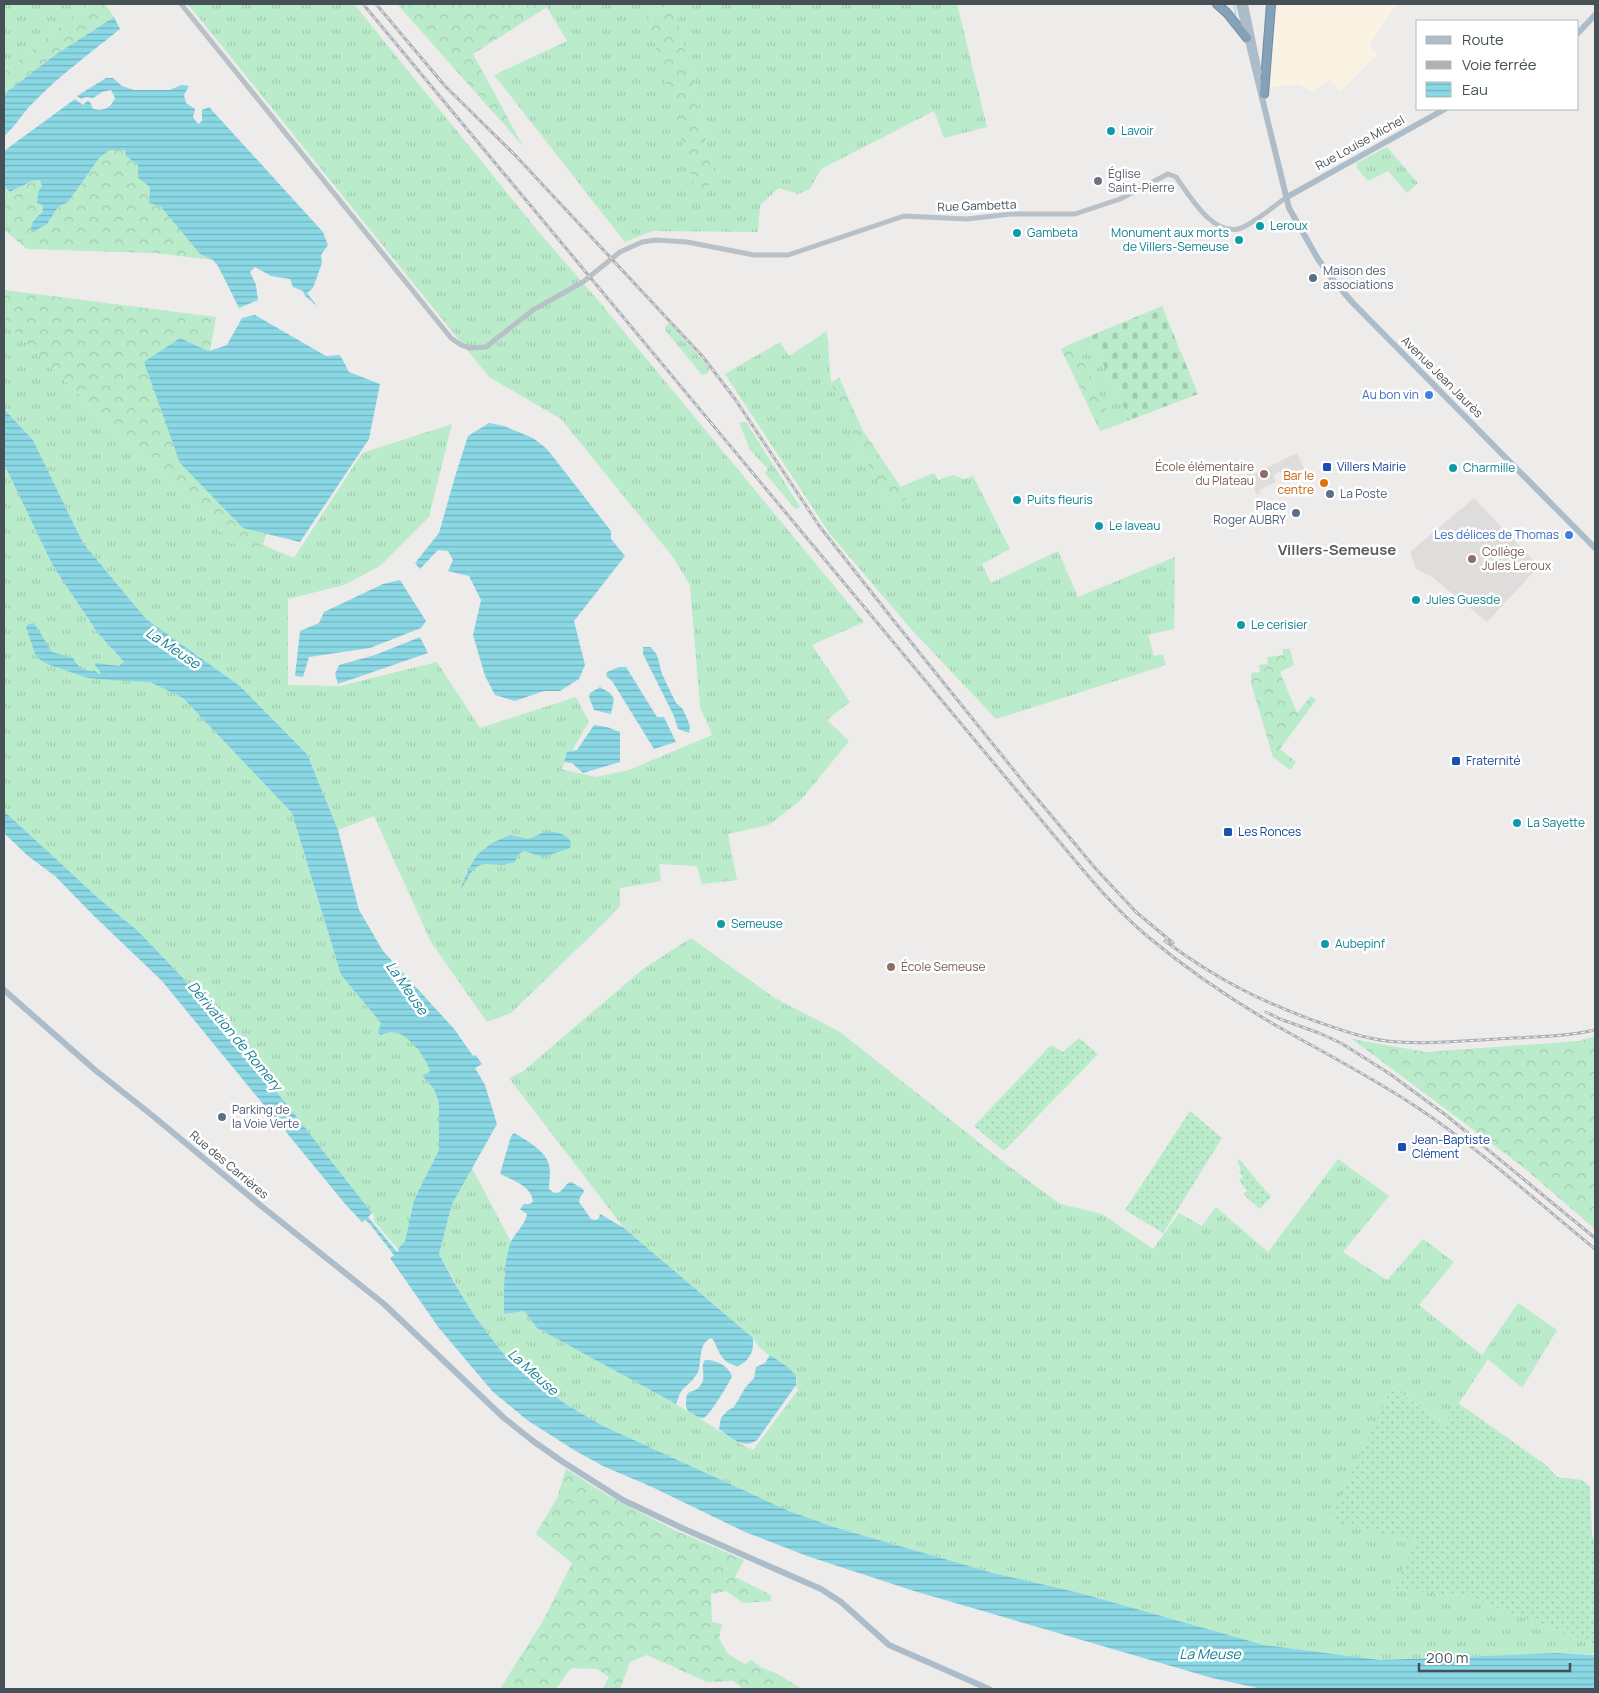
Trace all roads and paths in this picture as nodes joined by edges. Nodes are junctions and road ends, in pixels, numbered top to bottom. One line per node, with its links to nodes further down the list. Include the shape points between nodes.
1 (181, 4): 12 (street, Rue Gambetta, via 451,338 469,348 486,347 533,310 583,282 620,252 642,242 687,242 754,255 780,255 800,252 904,216 967,219 1011,214 1075,214 1109,204 1168,174 1176,177 1213,223 1224,229 1237,229 1248,224)
2 (1217, 4): 8 (highway)
3 (1239, 4): 8 (main road)
4 (1245, 4): 9 (main road)
5 (1272, 4): 9 (highway)
6 (1595, 15): 7 (main road)
7 (1579, 32)
8 (1247, 38): 11 (main road)
9 (1264, 94): 11 (main road)
10 (1443, 110): 12 (main road, Rue Louise Michel)
11 (1267, 113): 12 (main road, Avenue Jean Jaurès)
12 (1287, 197): 13 (main road, Avenue Jean Jaurès, via 1301,232 1333,280)
13 (1595, 548)
14 (4, 990): 15 (main road, Rue des Carrières, via 95,1070 368,1291 504,1418 563,1462 623,1500 821,1589 900,1651)
15 (989, 1689)

